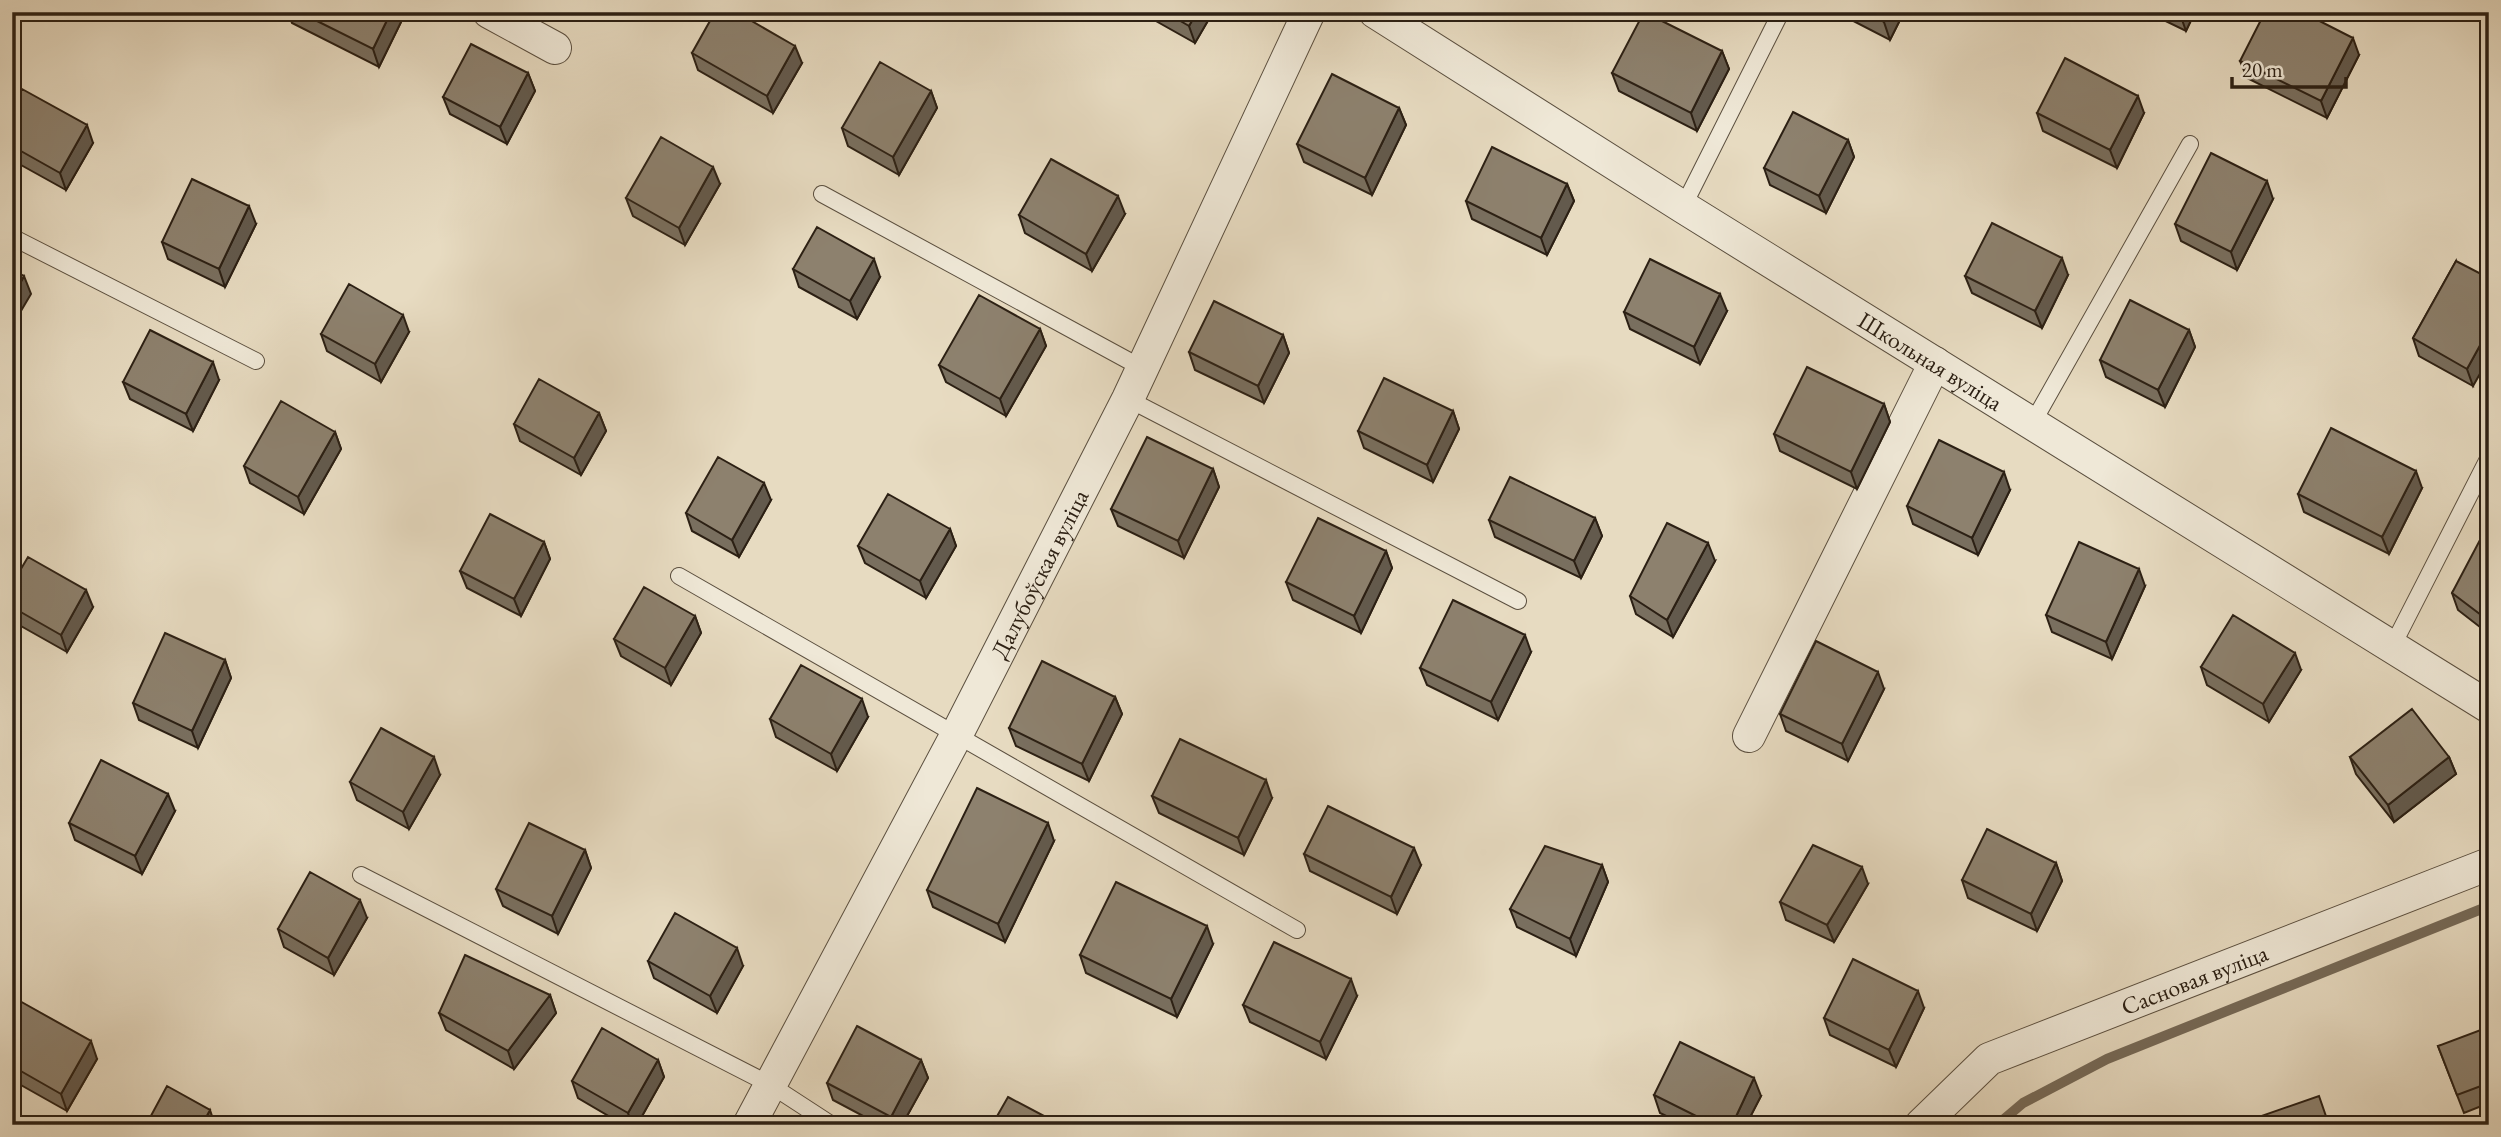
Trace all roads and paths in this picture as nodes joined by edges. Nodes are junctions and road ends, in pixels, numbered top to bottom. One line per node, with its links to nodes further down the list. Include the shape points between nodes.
1 (489, 12): 5 (street)
2 (1309, 12): 12 (street, Далубоўская вуліца)
3 (1375, 12): 8 (street, Школьная вуліца)
4 (1781, 12): 8 (lane)
5 (555, 48)
6 (2190, 144): 14 (lane)
7 (822, 194): 12 (lane)
8 (1684, 207): 11 (street, Школьная вуліца)
9 (12, 237): 10 (lane)
10 (256, 362)
11 (1935, 363): 14 (street, Школьная вуліца); 21 (street)
12 (1142, 368): 13 (street, Далубоўская вуліца)
13 (1128, 398): 17 (lane); 20 (street, Далубоўская вуліца)
14 (2032, 424): 18 (street, Школьная вуліца)
15 (2489, 457): 18 (lane)
16 (679, 576): 20 (lane)
17 (1518, 601)
18 (2392, 647): 19 (street, Школьная вуліца)
19 (2489, 708)
20 (957, 734): 24 (lane); 25 (street, Далубоўская вуліца)
21 (1749, 736)
22 (2489, 864): 28 (street, Сасновая вуліца, via 1989,1059)
23 (361, 875): 25 (lane)
24 (1297, 930)
25 (769, 1084): 26 (street, Далубоўская вуліца); 27 (lane)
26 (748, 1125)
27 (832, 1125)
28 (1921, 1125)

